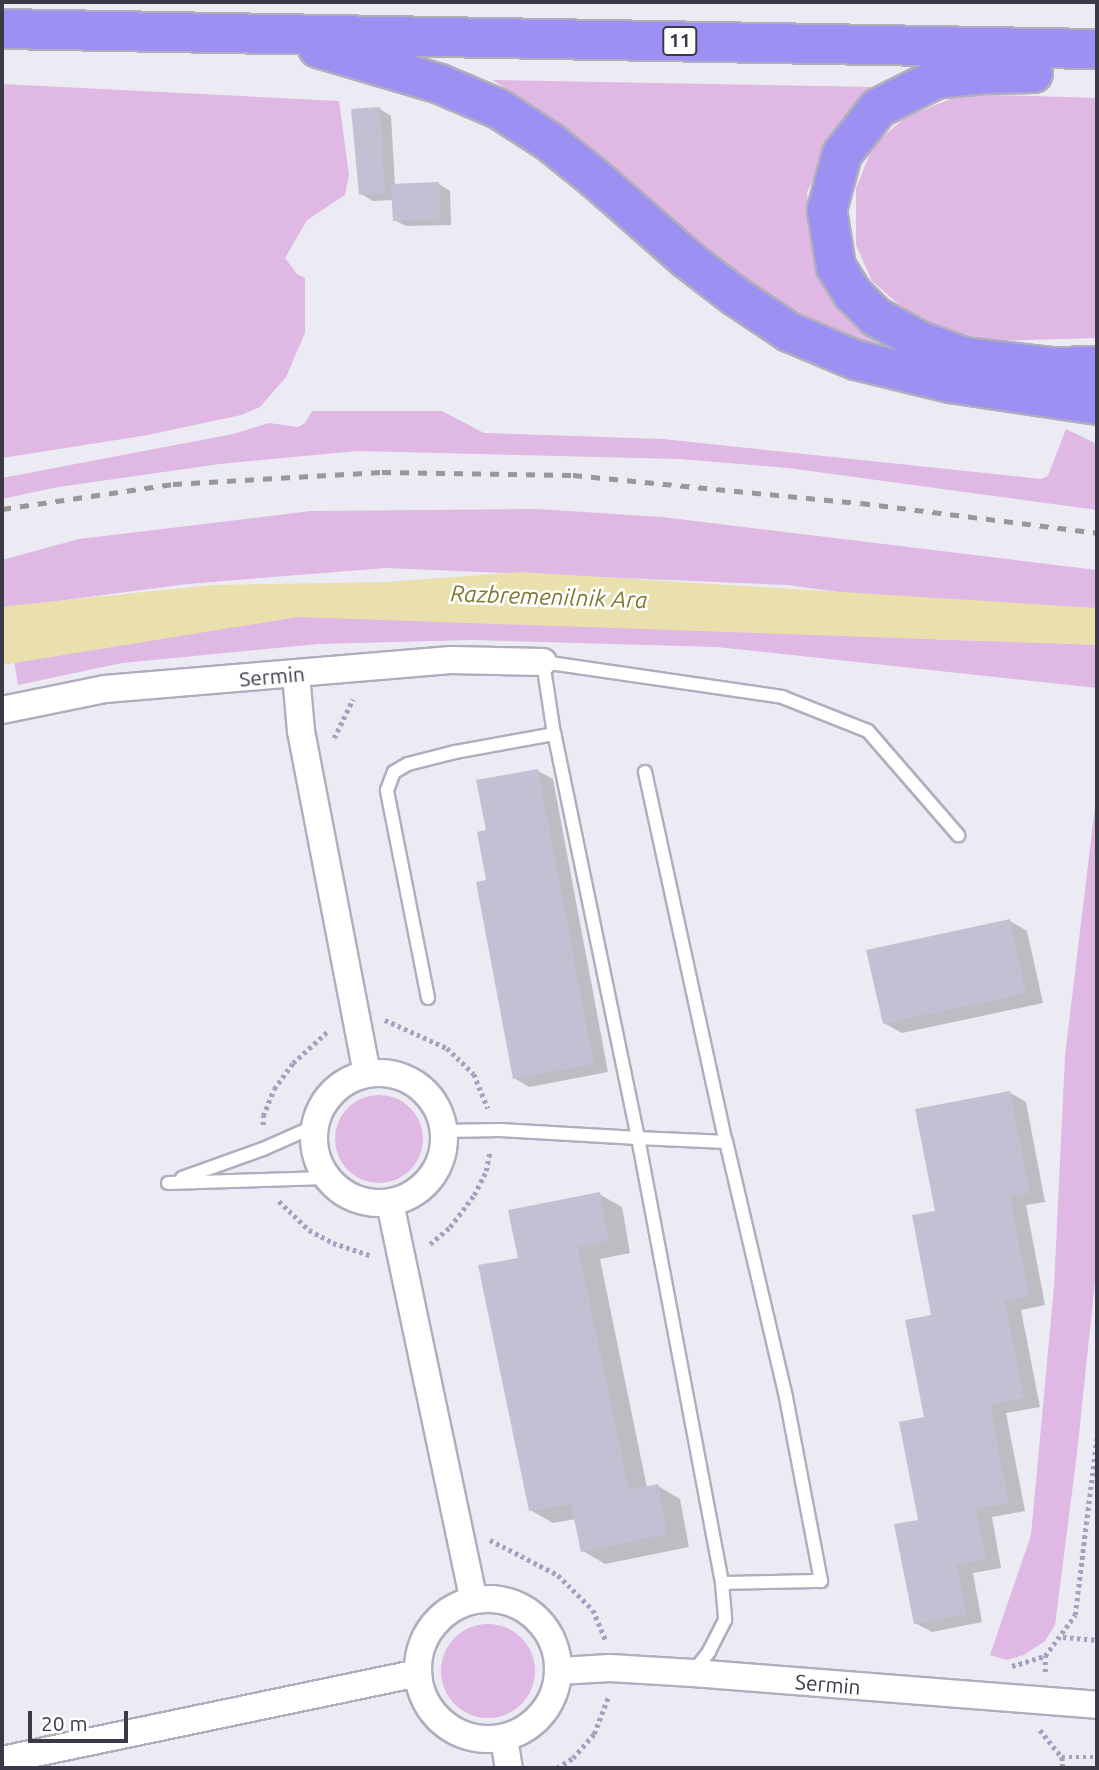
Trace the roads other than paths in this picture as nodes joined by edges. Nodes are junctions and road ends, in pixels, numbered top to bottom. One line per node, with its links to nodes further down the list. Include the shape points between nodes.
1 (2, 29): 2 (highway, 11)
2 (262, 33): 3 (highway, 11); 6 (highway, via 405,72 499,109 587,172 725,289 789,331 856,360 950,383)
3 (1097, 49)
4 (1097, 73): 5 (highway, via 984,74 925,84 878,108 842,154 827,210 836,267 853,294 876,317 919,341 965,357 1052,367)
5 (1097, 366)
6 (1090, 408)
7 (543, 662): 8 (street, Sermin, via 451,660); 10 (lane); 12 (lane, via 782,697 868,731)
8 (296, 675): 9 (street, Sermin, via 105,689); 14 (street, via 301,732)
9 (2, 710)
10 (554, 734): 13 (lane, via 455,751 394,772 387,790); 17 (lane)
11 (645, 772): 18 (lane)
12 (958, 835)
13 (428, 998)
14 (367, 1074): 15 (street, via 333,1092); 16 (street, via 402,1077 418,1086 440,1114)
15 (314, 1126): 19 (street, via 315,1153); 19 (lane, via 168,1183)
16 (444, 1131): 17 (lane); 20 (street, via 444,1149 429,1180 417,1192)
17 (638, 1138): 18 (lane); 21 (lane)
18 (726, 1143): 21 (lane, via 786,1397 821,1581)
19 (326, 1178): 20 (street, via 352,1198)
20 (390, 1203): 22 (street)
21 (722, 1583): 25 (lane, via 725,1620)
22 (474, 1600): 23 (street, via 496,1598 534,1615 557,1651); 24 (street, via 439,1618 419,1653)
23 (559, 1671): 25 (street, Sermin, via 610,1668); 27 (street, via 548,1707 537,1721)
24 (418, 1672): 27 (street, via 421,1693 446,1725 484,1740); 28 (street)
25 (693, 1673): 26 (street, Sermin)
26 (1097, 1705)
27 (504, 1738): 29 (street)
28 (2, 1760)
29 (509, 1768)

